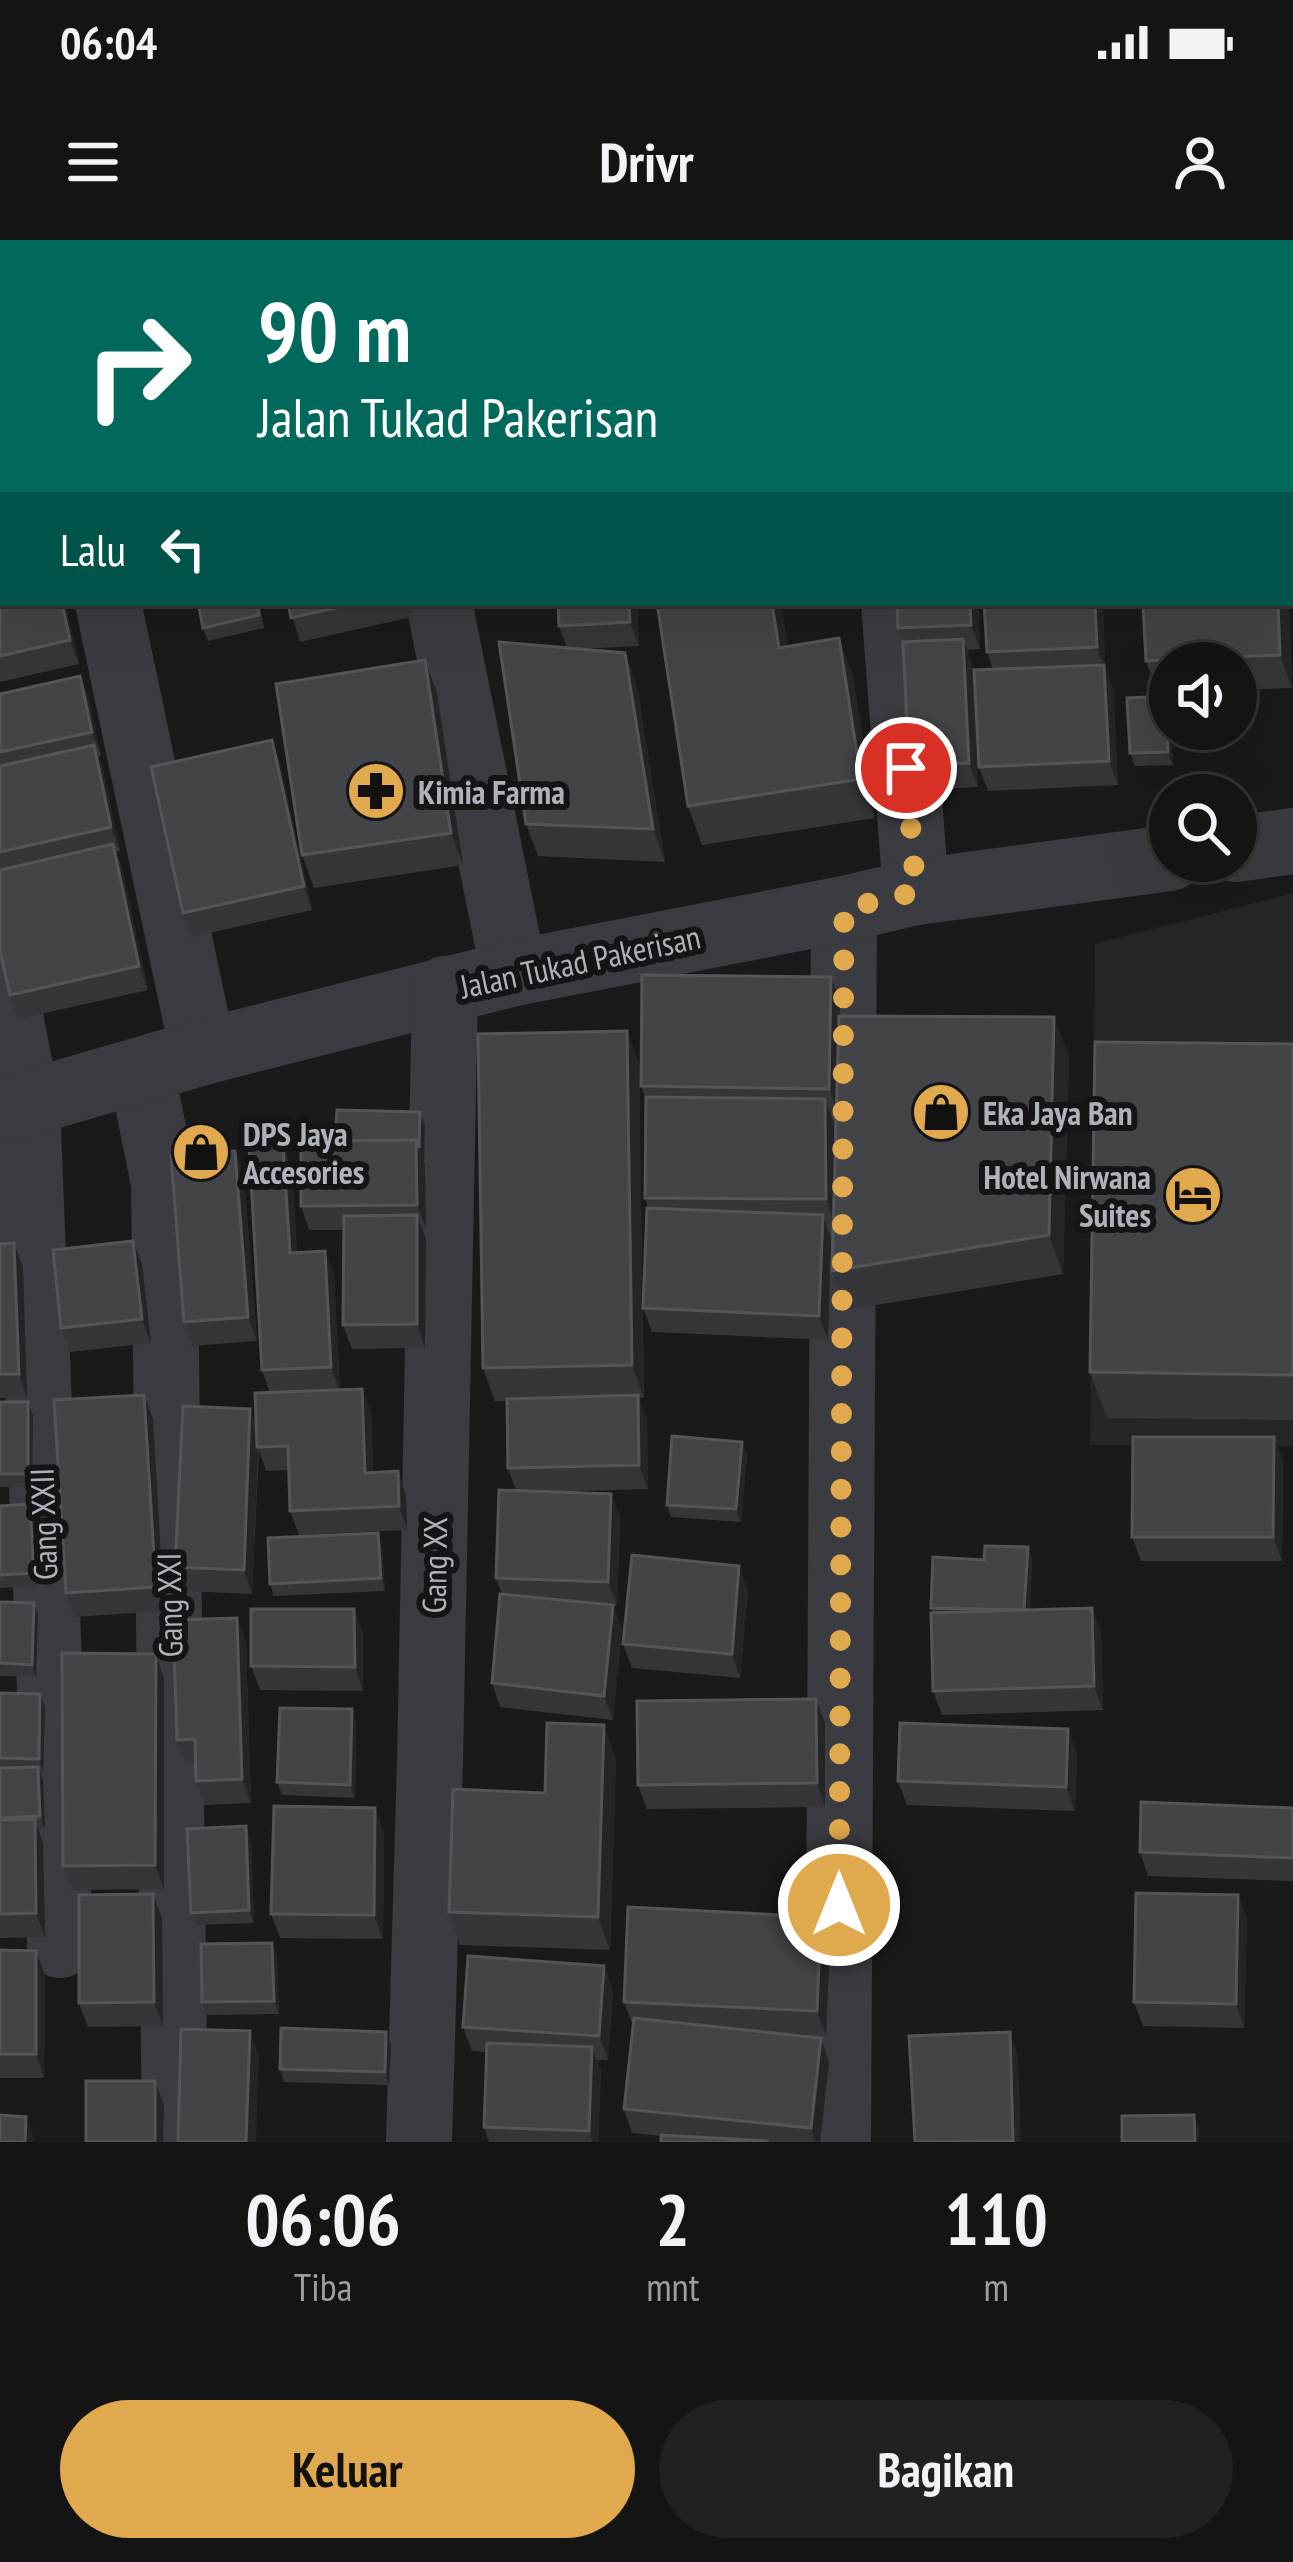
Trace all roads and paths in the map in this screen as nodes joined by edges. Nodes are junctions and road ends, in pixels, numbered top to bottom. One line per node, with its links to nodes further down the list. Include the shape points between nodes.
1 (108, 606): 12 (street, Gang XXI)
2 (441, 606): 10 (street)
3 (894, 606): 7 (street)
4 (1293, 841): 5 (street)
5 (1257, 846)
6 (1149, 860): 7 (street, Jalan Tukad Pakerisan)
7 (916, 892): 8 (street, Jalan Tukad Pakerisan)
8 (844, 909): 10 (street, Jalan Tukad Pakerisan); 17 (street)
9 (0, 965): 13 (street, Gang XXII)
10 (514, 973): 11 (street, Jalan Tukad Pakerisan)
11 (445, 989): 12 (street, Jalan Tukad Pakerisan); 16 (street, Gang XX)
12 (172, 1061): 13 (street, Jalan Tukad Pakerisan); 15 (street, Gang XXI, via 164,1183)
13 (14, 1106): 14 (street, Gang XXII)
14 (59, 1945)
15 (175, 2142)
16 (418, 2142)
17 (838, 2142)

